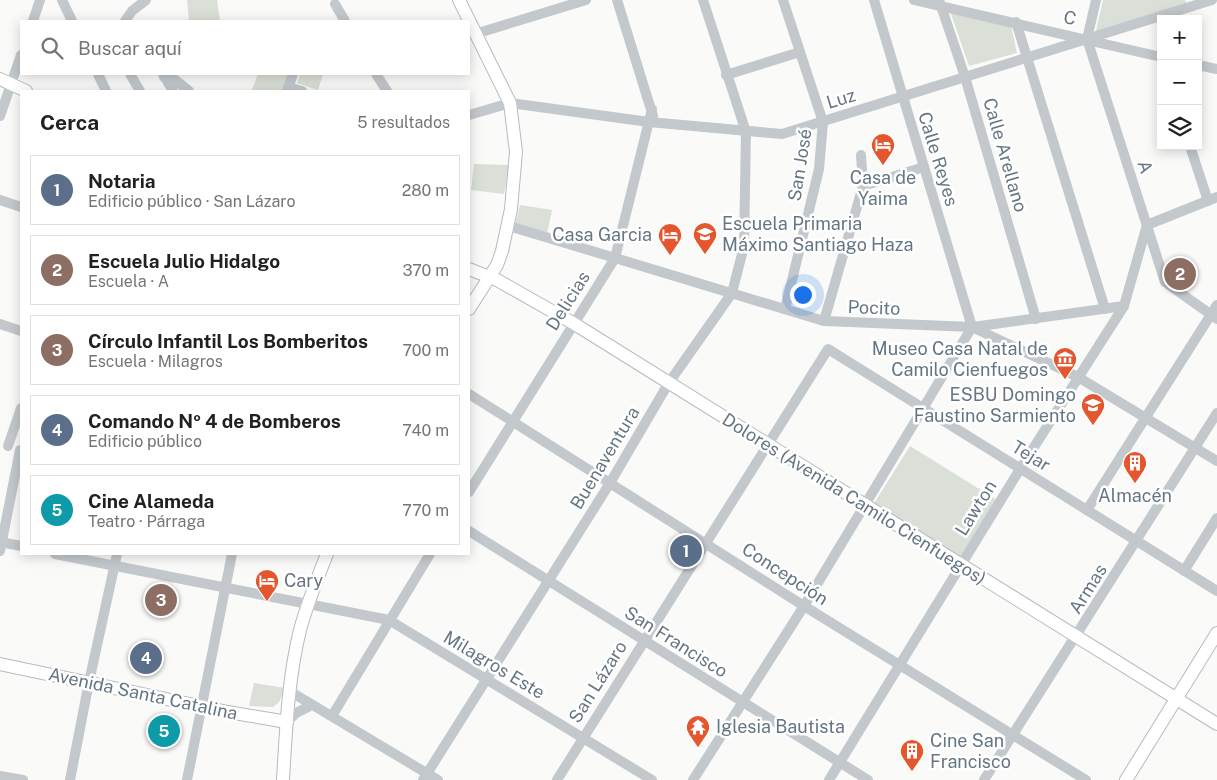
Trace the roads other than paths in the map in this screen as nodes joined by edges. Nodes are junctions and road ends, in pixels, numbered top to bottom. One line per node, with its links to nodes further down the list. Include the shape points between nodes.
1 (40, 0): 15 (street)
2 (62, 0): 16 (street)
3 (146, 0): 17 (street)
4 (459, 0): 19 (main road)
5 (586, 0): 22 (street)
6 (617, 0): 49 (street, Delicias, via 652,109)
7 (703, 0): 35 (street)
8 (783, 0): 24 (street, San José)
9 (874, 0): 45 (street, Calle Reyes)
10 (914, 0): 13 (street, C)
11 (1096, 0): 23 (street)
12 (1212, 0): 23 (street, Luz)
13 (940, 3): 20 (street, C); 36 (street, Calle Arellano)
14 (335, 4): 18 (street)
15 (33, 20)
16 (72, 20)
17 (126, 20)
18 (344, 20)
19 (468, 20)
20 (1016, 22): 23 (street, C); 27 (street)
21 (470, 23): 22 (main road)
22 (475, 34): 46 (main road)
23 (1087, 39): 25 (street, C); 27 (street, Luz); 59 (street, A)
24 (800, 52): 35 (street); 50 (street, San José)
25 (1157, 56)
26 (20, 57): 37 (street)
27 (1026, 58): 36 (street, Luz); 69 (street)
28 (1202, 66): 29 (street)
29 (1217, 69)
30 (98, 75): 40 (street)
31 (131, 75): 41 (street)
32 (163, 75): 42 (street); 43 (street)
33 (293, 75): 38 (street)
34 (377, 75): 44 (street)
35 (726, 75): 51 (street)
36 (965, 78): 45 (street, Luz); 71 (street, Calle Arellano)
37 (6, 81): 39 (main road); 48 (street)
38 (288, 89)
39 (24, 90)
40 (106, 90)
41 (139, 90)
42 (172, 90)
43 (188, 90)
44 (386, 90)
45 (902, 97): 50 (street, Luz); 54 (street, Calle Reyes)
46 (510, 103): 47 (street, Luz); 49 (street, Luz); 60 (main road, via 516,167)
47 (470, 115)
48 (0, 116)
49 (652, 122): 51 (street, Luz); 61 (street, Delicias)
50 (823, 122): 51 (street, Luz, via 782,134); 68 (street, San José, via 819,169)
51 (746, 132): 64 (street, Buenaventura, via 744,246)
52 (1192, 150): 56 (street)
53 (861, 155): 55 (street)
54 (924, 167): 55 (street); 75 (street, Calle Reyes)
55 (863, 186): 72 (street)
56 (1212, 199): 59 (street)
57 (0, 200): 58 (street)
58 (20, 207)
59 (1147, 225): 66 (street, Lawton); 70 (street, A, via 1165,282)
60 (509, 226): 61 (street, Pocito); 63 (main road)
61 (615, 258): 64 (street, Pocito); 73 (street, Delicias)
62 (470, 269): 63 (main road, Dolores (Avenida Camilo Cienfuegos))
63 (490, 277): 67 (main road); 73 (main road, Dolores (Avenida Camilo Cienfuegos))
64 (732, 293): 68 (street, Pocito); 79 (street, Buenaventura)
65 (1217, 305): 70 (street)
66 (1124, 306): 69 (street); 78 (street, Lawton)
67 (470, 307)
68 (785, 309): 72 (street, Pocito)
69 (1105, 309): 71 (street)
70 (1214, 317): 84 (street)
71 (1036, 319): 75 (street)
72 (824, 321): 75 (street, Pocito)
73 (573, 323): 79 (main road, Dolores (Avenida Camilo Cienfuegos)); 85 (street, Delicias)
74 (0, 324): 76 (street)
75 (972, 327): 78 (street, Pocito); 81 (street)
76 (20, 331)
77 (828, 349): 81 (street, Tejar); 87 (street, San Lázaro)
78 (1078, 377): 84 (street, Pocito); 92 (street, Lawton)
79 (668, 384): 87 (main road, Dolores (Avenida Camilo Cienfuegos)); 93 (street, Buenaventura)
80 (470, 395): 85 (street, Concepción)
81 (922, 407): 92 (street, Tejar); 95 (street)
82 (20, 410): 86 (street)
83 (1217, 413): 88 (street, Armas)
84 (1145, 416): 88 (street, Pocito); 96 (street)
85 (513, 421): 93 (street, Concepción); 94 (street, Delicias)
86 (4, 444): 89 (street)
87 (766, 445): 95 (main road, Dolores (Avenida Camilo Cienfuegos)); 100 (street, San Lázaro)
88 (1196, 448): 91 (street, Pocito); 99 (street, Armas)
89 (20, 450)
90 (20, 455): 101 (street)
91 (1217, 461)
92 (1020, 469): 96 (street, Tejar); 108 (street, Lawton)
93 (610, 483): 100 (street, Concepción); 111 (street, Buenaventura)
94 (470, 490)
95 (864, 505): 108 (main road, Dolores (Avenida Camilo Cienfuegos)); 115 (street)
96 (1087, 510): 99 (street, Tejar)
97 (1217, 518): 110 (street)
98 (470, 532): 111 (street, San Francisco)
99 (1137, 541): 110 (street, Tejar); 118 (street, Armas)
100 (707, 543): 115 (street, Concepción); 119 (street, San Lázaro)
101 (1, 545): 102 (street)
102 (20, 546)
103 (61, 555): 109 (street, Milagros Este)
104 (117, 555): 109 (street)
105 (232, 555): 112 (street)
106 (327, 555): 114 (main road)
107 (429, 555): 116 (street)
108 (960, 565): 118 (main road, Dolores (Avenida Camilo Cienfuegos)); 121 (street, Lawton)
109 (115, 566): 112 (street, Milagros Este); 123 (street)
110 (1184, 571): 113 (street, Tejar)
111 (549, 581): 119 (street, San Francisco); 122 (street, Buenaventura)
112 (224, 587): 114 (street, Milagros Este); 128 (street)
113 (1217, 591)
114 (308, 603): 116 (street, Milagros Este); 124 (main road, via 296,646)
115 (804, 606): 121 (street, Concepción); 126 (street)
116 (389, 620): 122 (street, Milagros Este); 129 (street)
117 (1217, 633): 125 (main road)
118 (1076, 638): 125 (main road, Dolores (Avenida Camilo Cienfuegos)); 133 (street, Armas)
119 (643, 641): 126 (street, San Francisco); 134 (street, San Lázaro)
120 (0, 664): 123 (main road, Avenida Santa Catalina)
121 (900, 666): 133 (street, Concepción); 135 (street, Lawton)
122 (485, 679): 134 (street, Milagros Este); 137 (street, Buenaventura)
123 (88, 682): 128 (main road, Avenida Santa Catalina); 139 (street)
124 (290, 697): 127 (street); 130 (main road, via 277,712); 131 (main road)
125 (1176, 699): 132 (main road, Dolores (Avenida Camilo Cienfuegos)); 150 (main road)
126 (742, 703): 135 (street, San Francisco); 145 (street)
127 (312, 705): 129 (street); 131 (street, via 296,712)
128 (200, 706): 130 (main road, Avenida Santa Catalina); 140 (street)
129 (332, 716): 137 (street)
130 (258, 717): 131 (main road, Avenida Santa Catalina)
131 (287, 722): 141 (main road)
132 (1217, 724)
133 (1012, 735): 148 (street, Armas); 149 (street, Concepción)
134 (583, 738): 143 (street, San Lázaro); 144 (street, Milagros Este)
135 (840, 762): 146 (street, Lawton); 147 (street, San Francisco)
136 (0, 776): 138 (street)
137 (425, 777): 142 (street)
138 (23, 780)
139 (70, 780)
140 (186, 780)
141 (283, 780)
142 (438, 780)
143 (557, 780)
144 (652, 780)
145 (693, 780)
146 (829, 780)
147 (868, 780)
148 (984, 780)
149 (1086, 780)
150 (1126, 780)

